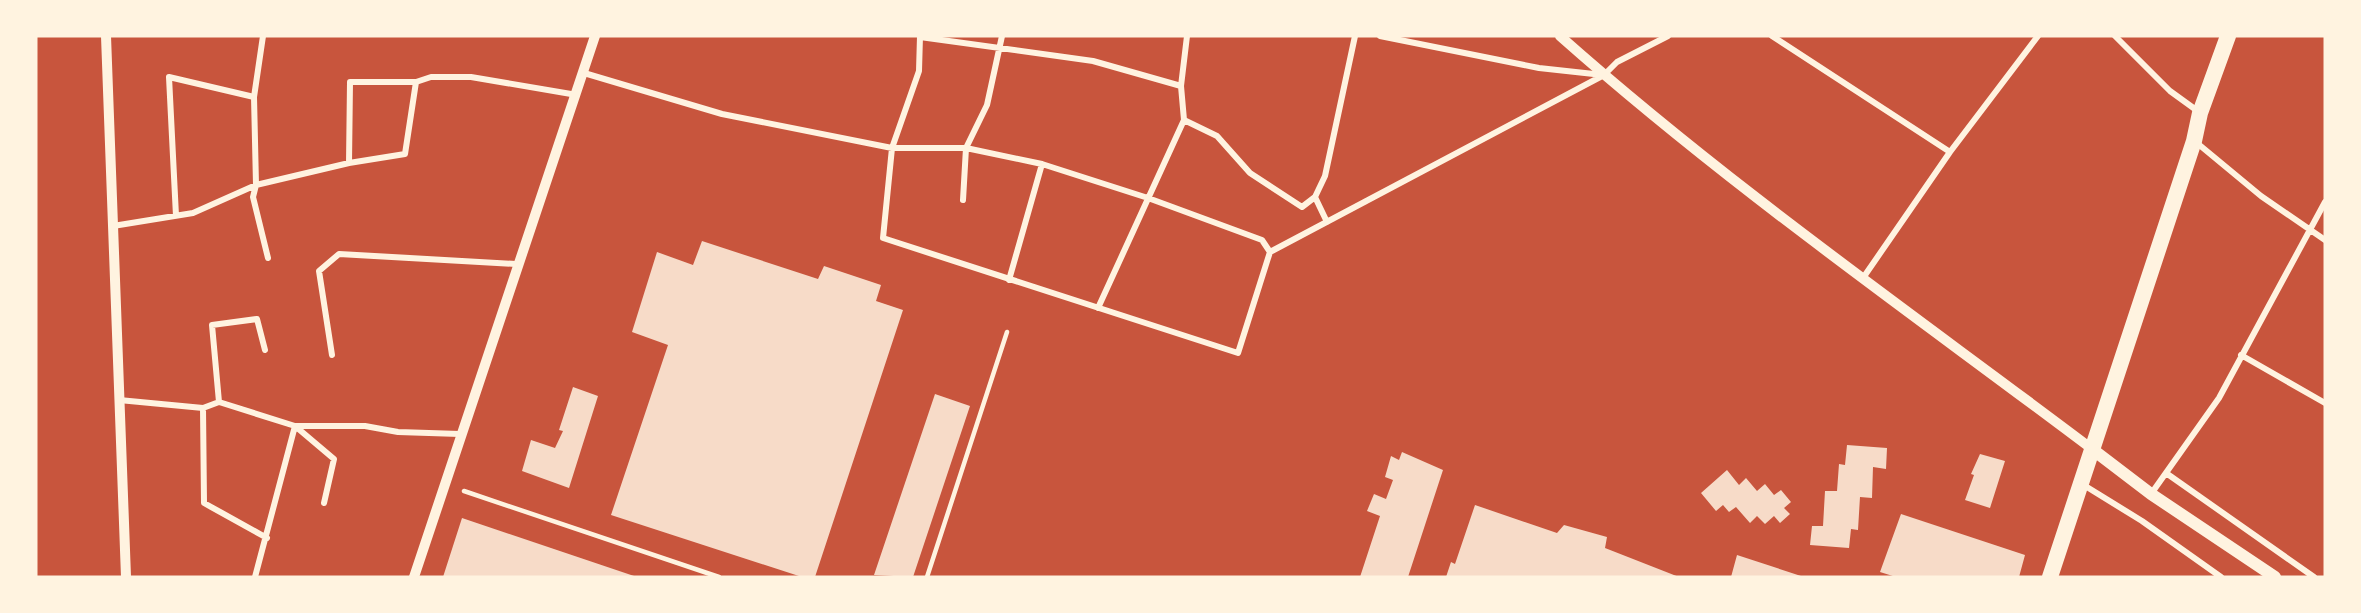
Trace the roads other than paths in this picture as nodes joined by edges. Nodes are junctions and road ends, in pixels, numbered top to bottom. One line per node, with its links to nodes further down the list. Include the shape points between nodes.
1 (106, 36): 37 (street)
2 (263, 36): 21 (street)
3 (595, 36): 16 (street)
4 (1002, 36): 15 (street)
5 (1187, 36): 19 (street)
6 (1355, 36): 31 (street, via 1325,176)
7 (1382, 36): 17 (street, via 1539,68)
8 (1560, 36): 17 (street)
9 (1668, 36): 17 (street, via 1617,62)
10 (1772, 36): 27 (street)
11 (2038, 36): 27 (street)
12 (2115, 36): 22 (street, via 2169,91)
13 (2228, 36): 22 (highway)
14 (920, 37): 15 (street); 25 (street, via 919,71)
15 (1000, 48): 19 (street, via 1093,61); 26 (street, via 987,105)
16 (584, 73): 20 (street); 25 (street, via 722,114)
17 (1604, 75): 36 (street); 43 (street)
18 (416, 82): 20 (street, via 431,77 471,77); 28 (street, via 405,154); 28 (street, via 350,82)
19 (1181, 86): 23 (street)
20 (577, 96): 42 (street)
21 (254, 97): 30 (street); 35 (street, via 169,77)
22 (2200, 112): 24 (highway)
23 (1184, 120): 31 (street, via 1217,136 1250,173 1302,207); 32 (street)
24 (2194, 141): 38 (street, via 2261,196); 56 (highway)
25 (892, 148): 26 (street); 44 (street, via 883,238)
26 (966, 148): 29 (street); 33 (street)
27 (1950, 152): 43 (street)
28 (349, 163): 30 (street)
29 (1042, 164): 32 (street); 44 (street)
30 (256, 185): 35 (street, via 193,213); 41 (street, via 253,198)
31 (1315, 197): 36 (street)
32 (1148, 198): 40 (street, via 1262,240); 45 (street)
33 (963, 200)
34 (2325, 202): 38 (street)
35 (176, 216): 37 (street)
36 (1327, 222): 40 (street)
37 (113, 226): 50 (street)
38 (2311, 230): 39 (street); 49 (street)
39 (2325, 240)
40 (1270, 252): 45 (street, via 1238,353)
41 (268, 258)
42 (516, 264): 48 (street, via 339,254 319,271); 55 (street)
43 (1863, 278): 56 (street)
44 (1010, 280): 45 (street)
45 (1098, 308)
46 (1007, 332): 67 (lane)
47 (265, 351): 51 (street, via 257,319 212,326)
48 (332, 355)
49 (2241, 355): 52 (street); 57 (street, via 2219,398)
50 (120, 400): 53 (street); 63 (street)
51 (219, 402): 53 (street); 54 (street)
52 (2325, 403)
53 (203, 408): 62 (street, via 204,503)
54 (296, 426): 55 (street, via 365,426 398,432); 61 (street, via 334,459); 62 (street)
55 (460, 434): 65 (street)
56 (2092, 449): 58 (highway); 60 (main road)
57 (2166, 473): 60 (street); 71 (street)
58 (2081, 483): 68 (highway); 69 (street)
59 (464, 491): 66 (lane)
60 (2151, 494): 70 (main road)
61 (324, 503)
62 (267, 538): 64 (street)
63 (126, 577)
64 (255, 577)
65 (414, 577)
66 (719, 577)
67 (927, 577)
68 (2050, 577)
69 (2221, 577)
70 (2275, 577)
71 (2314, 577)

